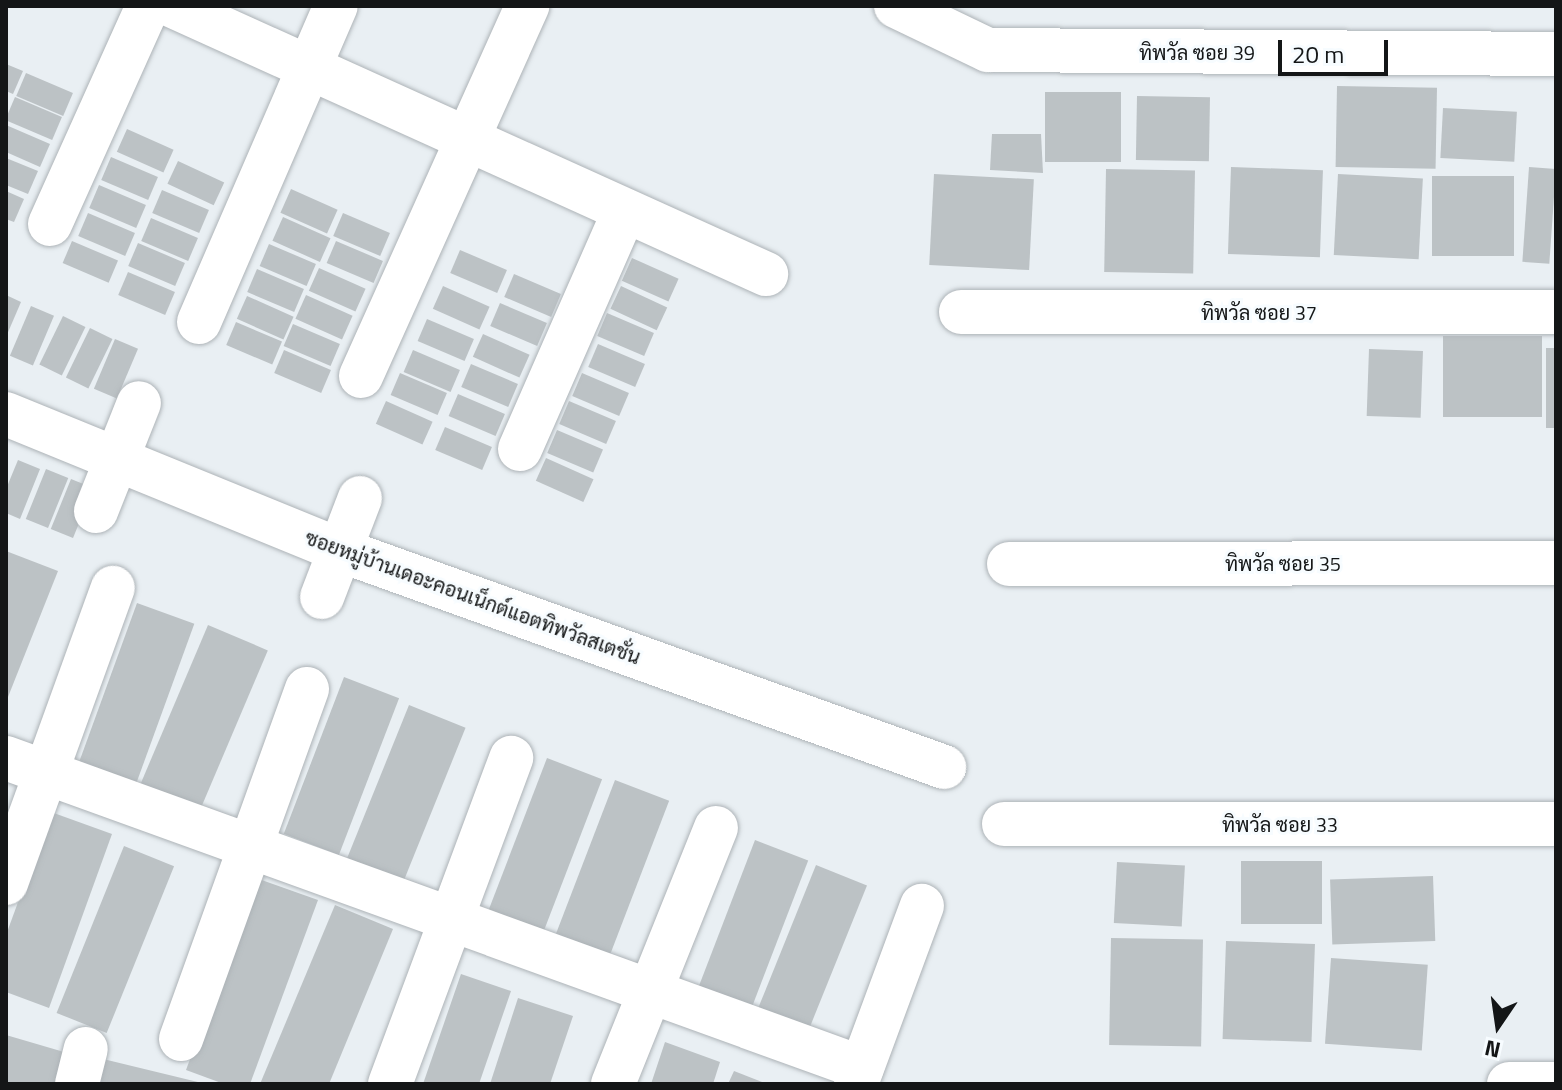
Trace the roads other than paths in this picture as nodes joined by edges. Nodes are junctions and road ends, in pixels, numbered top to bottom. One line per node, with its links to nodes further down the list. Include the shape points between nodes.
1 (148, 6): 10 (street)
2 (173, 6): 7 (street)
3 (336, 6): 7 (street)
4 (527, 6): 8 (street)
5 (896, 6): 6 (street, ทิพวัล ซอย 39, via 988,50)
6 (1556, 54)
7 (309, 68): 8 (street); 14 (street)
8 (467, 140): 9 (street); 15 (street)
9 (624, 212): 11 (street); 18 (street)
10 (50, 224)
11 (766, 274)
12 (961, 312): 13 (street, ทิพวัล ซอย 37)
13 (1556, 312)
14 (199, 322)
15 (361, 376)
16 (139, 403): 19 (street)
17 (6, 414): 19 (street, ซอยหมู่บ้านเดอะคอนเน็กต์แอตทิพวัลสเตชั่น)
18 (520, 449)
19 (115, 460): 21 (street); 22 (street, ซอยหมู่บ้านเดอะคอนเน็กต์แอตทิพวัลสเตชั่น)
20 (360, 498): 22 (street)
21 (96, 511)
22 (340, 550): 26 (street); 30 (street, ซอยหมู่บ้านเดอะคอนเน็กต์แอตทิพวัลสเตชั่น)
23 (1556, 563): 24 (street, ทิพวัล ซอย 35)
24 (1009, 564)
25 (113, 588): 29 (street)
26 (322, 597)
27 (307, 689): 34 (street)
28 (511, 758): 37 (street)
29 (26, 766): 34 (street); 35 (street)
30 (944, 767)
31 (1004, 824): 32 (street, ทิพวัล ซอย 33)
32 (1556, 824)
33 (716, 828): 38 (street)
34 (250, 845): 37 (street); 39 (street)
35 (6, 883)
36 (922, 906): 40 (street)
37 (450, 920): 38 (street); 41 (street)
38 (650, 989): 40 (street); 42 (street)
39 (181, 1039)
40 (859, 1076)
41 (390, 1084)
42 (613, 1084)
43 (1509, 1084): 44 (street)
44 (1556, 1084)

